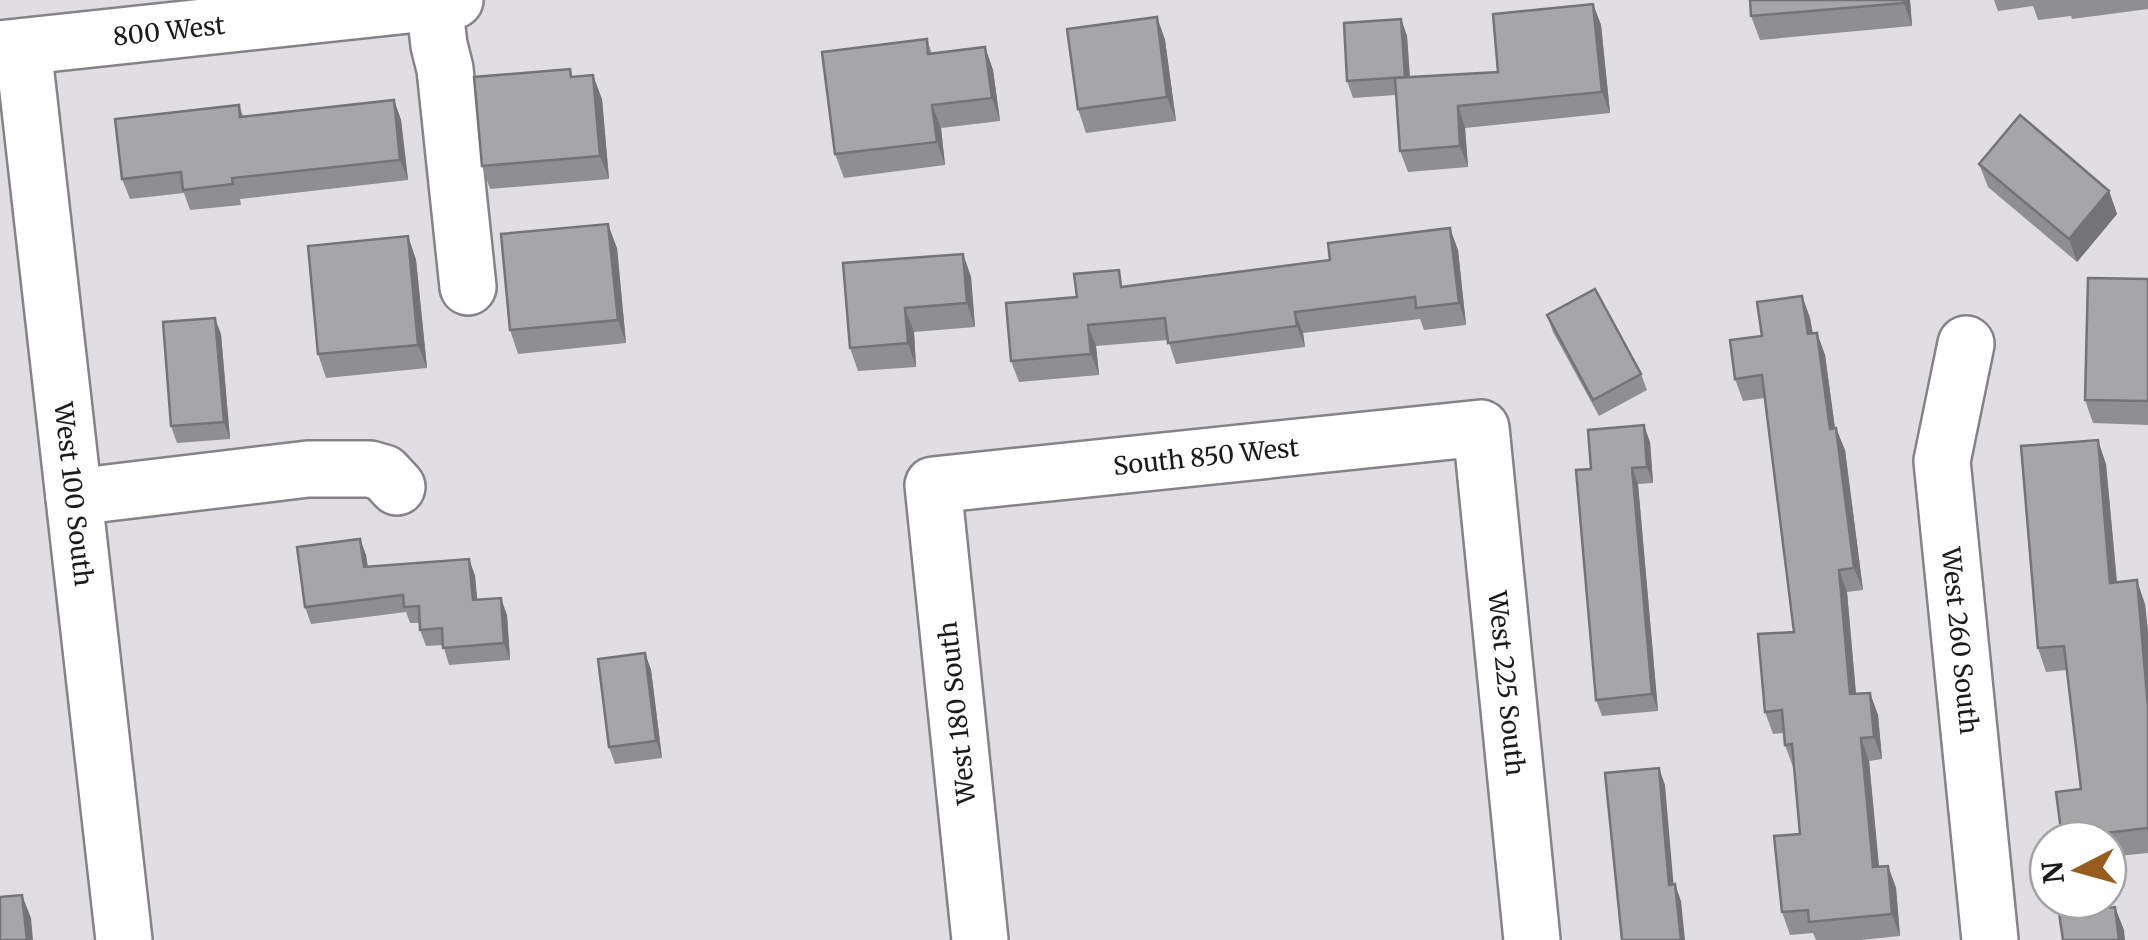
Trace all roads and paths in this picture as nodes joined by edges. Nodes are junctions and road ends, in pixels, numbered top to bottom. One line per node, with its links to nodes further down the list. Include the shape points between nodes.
1 (445, 1): 2 (street, 800 West); 3 (street, via 445,69)
2 (11, 48): 8 (street, West 100 South)
3 (468, 287)
4 (1966, 344): 12 (street, West 260 South, via 1942,461)
5 (1481, 428): 7 (street, South 850 West); 11 (street, West 225 South)
6 (397, 486): 8 (street, via 370,469 308,468)
7 (933, 486): 10 (street, West 180 South)
8 (74, 497): 9 (street, West 100 South)
9 (124, 940)
10 (980, 940)
11 (1532, 940)
12 (1990, 940)

